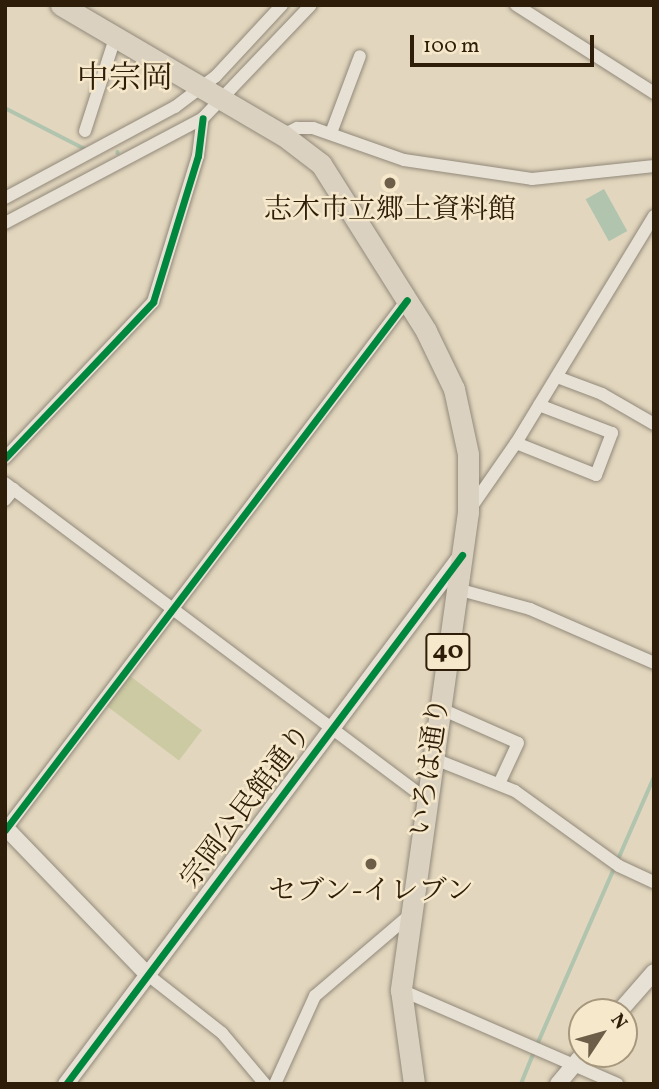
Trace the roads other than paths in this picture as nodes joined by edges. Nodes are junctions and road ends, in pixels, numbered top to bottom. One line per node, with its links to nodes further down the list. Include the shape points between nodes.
1 (61, 5): 5 (main road, いろは通り / 40)
2 (282, 5): 8 (street)
3 (311, 5): 8 (street)
4 (516, 5): 7 (street)
5 (115, 38): 8 (main road, いろは通り / 40); 10 (street)
6 (360, 56): 11 (street)
7 (654, 93)
8 (211, 95): 9 (street); 12 (main road, いろは通り / 40); 14 (street)
9 (203, 118): 16 (street); 22 (street, via 198,156 153,302)
10 (85, 131)
11 (331, 133): 12 (street, via 297,128); 13 (street, via 414,163 532,178)
12 (283, 135): 17 (main road, いろは通り / 40, via 311,154 338,185)
13 (654, 166)
14 (5, 198)
15 (654, 216): 18 (street)
16 (5, 223)
17 (407, 300): 25 (main road, いろは通り / 40, via 454,389 468,454); 28 (street)
18 (557, 377): 19 (street); 20 (street, via 602,394)
19 (539, 405): 21 (street); 21 (street, via 612,433 596,475)
20 (654, 424)
21 (516, 443): 25 (street)
22 (5, 458)
23 (10, 486): 24 (street); 28 (street)
24 (5, 500)
25 (468, 512): 26 (main road, いろは通り / 40)
26 (462, 555): 27 (main road, いろは通り / 40); 31 (street, 宗岡公民館通り)
27 (457, 589): 29 (street, via 530,609); 30 (main road, いろは通り / 40)
28 (172, 608): 31 (street); 35 (street)
29 (654, 663)
30 (439, 708): 32 (main road, いろは通り / 40); 33 (street, via 518,743)
31 (332, 727): 34 (street); 39 (street, 宗岡公民館通り)
32 (432, 758): 33 (street); 34 (main road, いろは通り / 40)
33 (499, 785): 36 (street, via 614,862)
34 (426, 799): 37 (main road, いろは通り / 40)
35 (6, 829): 39 (street)
36 (654, 882)
37 (410, 915): 40 (main road, いろは通り / 40); 47 (street, via 310,1002)
38 (654, 972): 41 (street)
39 (148, 975): 45 (street, 宗岡公民館通り); 46 (street, via 222,1033)
40 (401, 990): 42 (street, via 534,1047); 48 (main road, いろは通り / 40)
41 (632, 998)
42 (568, 1056)
43 (571, 1068): 49 (street)
44 (593, 1068): 50 (street)
45 (66, 1084)
46 (265, 1084)
47 (275, 1084)
48 (414, 1084)
49 (558, 1084)
50 (617, 1084)

